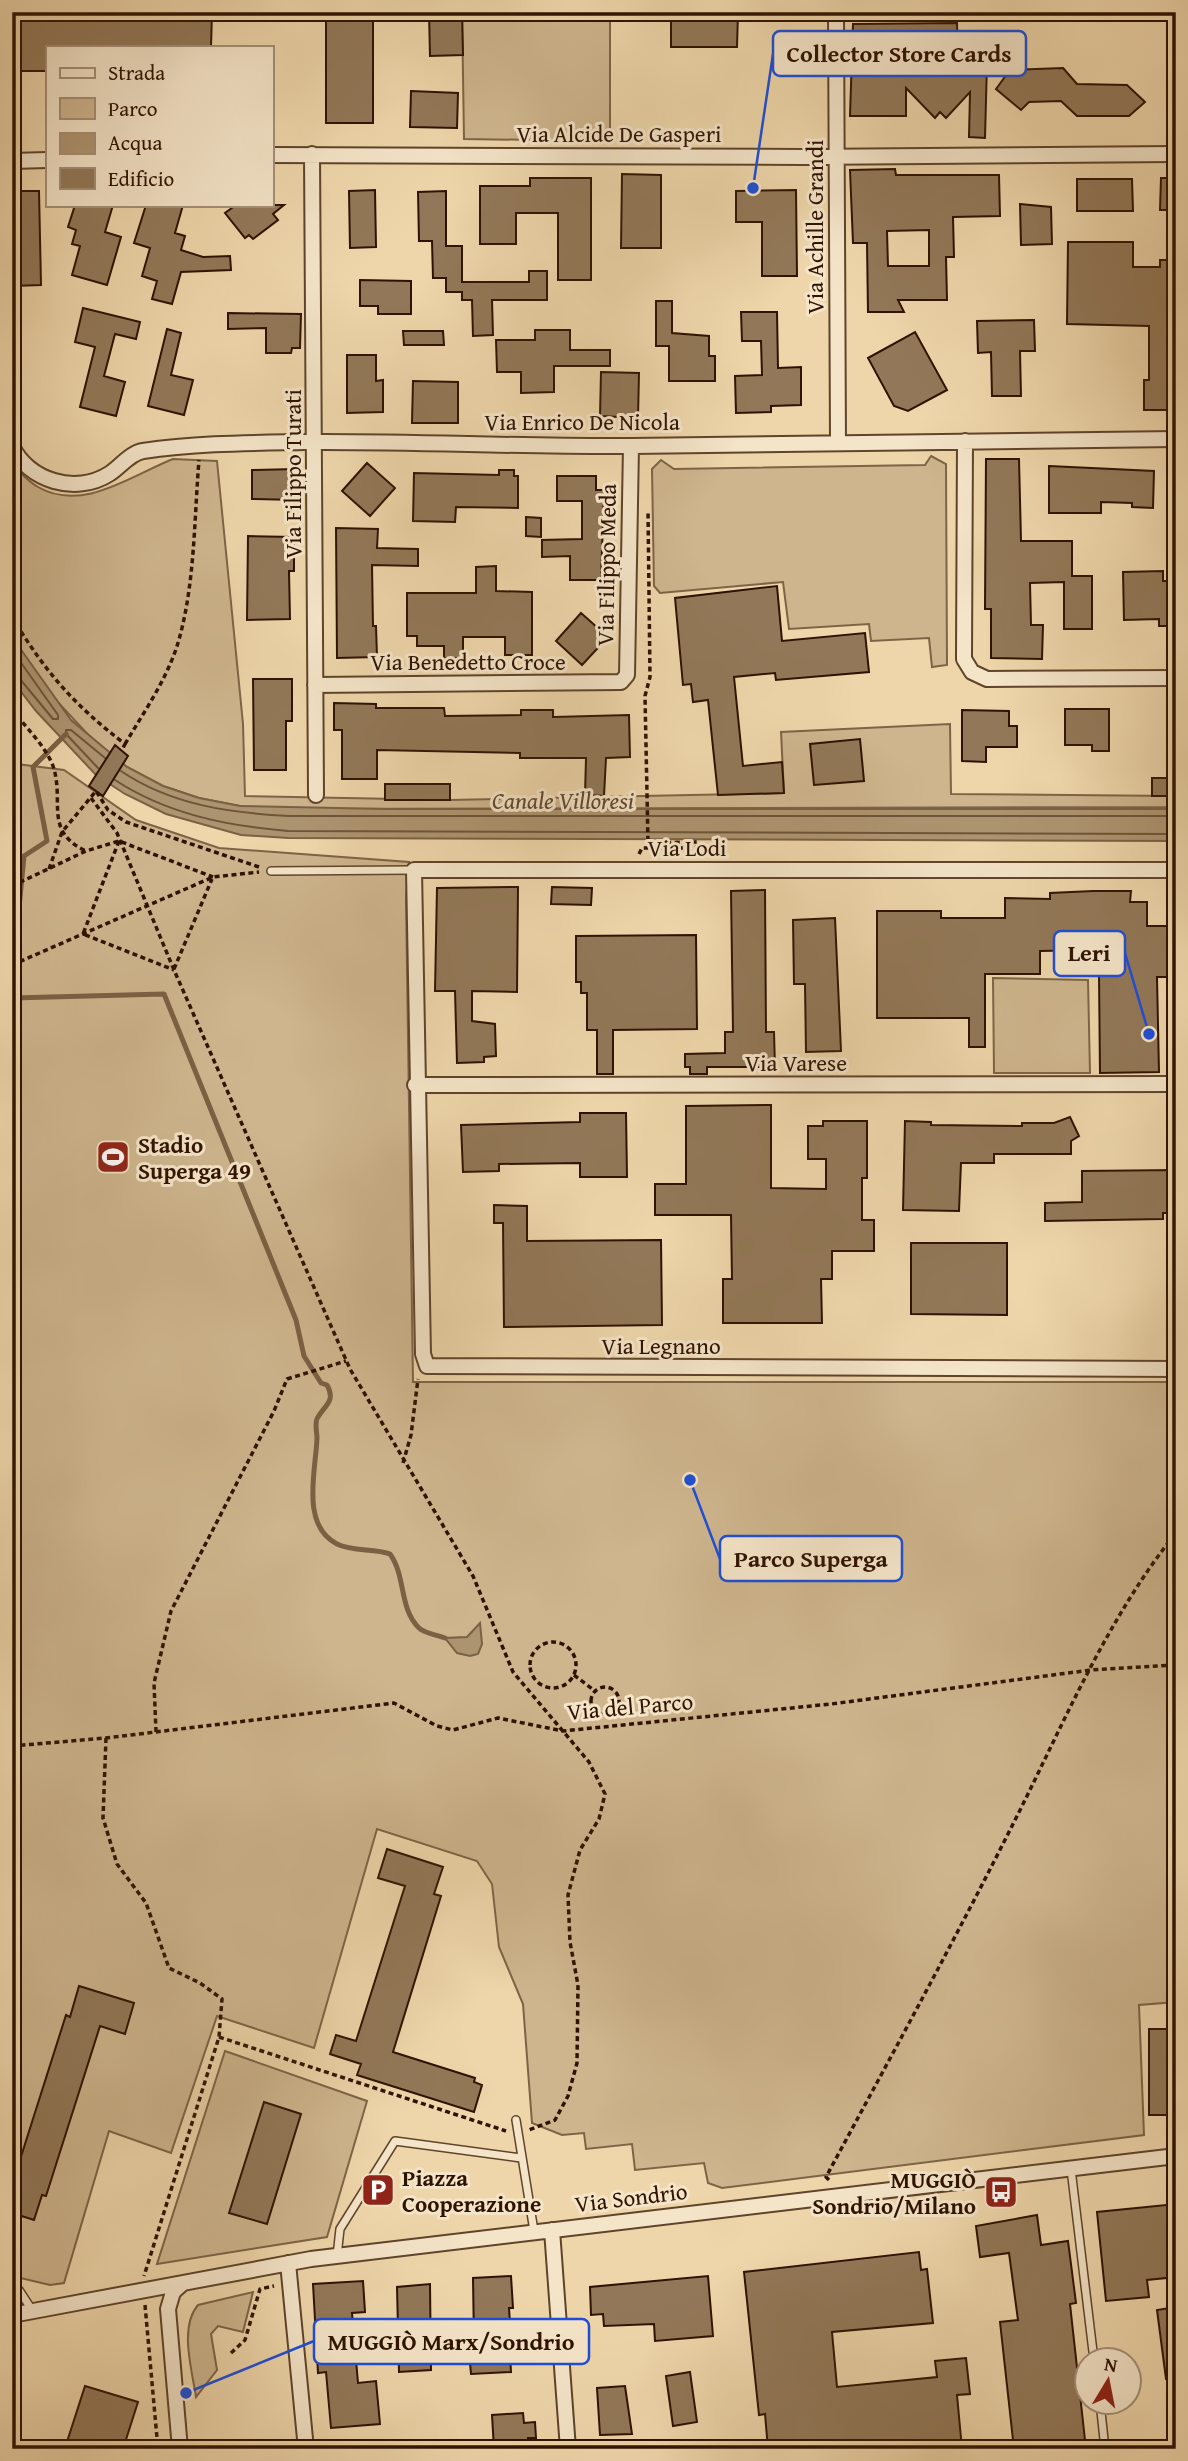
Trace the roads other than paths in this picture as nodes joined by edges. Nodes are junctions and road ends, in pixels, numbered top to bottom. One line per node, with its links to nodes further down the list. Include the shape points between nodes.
1 (836, 12): 5 (street, Via Achille Grandi)
2 (312, 154): 4 (street, Via Alcide De Gasperi); 5 (street, Via Alcide De Gasperi); 10 (street, Via Filippo Turati)
3 (1176, 154): 5 (street, Via Alcide De Gasperi)
4 (273, 155)
5 (836, 155): 11 (street, Via Achille Grandi)
6 (46, 160): 7 (street)
7 (12, 161)
8 (1176, 439): 9 (street, Via Enrico De Nicola)
9 (965, 441): 11 (street, Via Enrico De Nicola); 14 (street, via 964,659 972,672 987,679)
10 (315, 442): 12 (street, Via Enrico De Nicola, via 201,444 138,452 106,476 79,483 39,476); 13 (street, Via Enrico De Nicola); 16 (street, Via Filippo Turati)
11 (838, 442): 13 (street, Via Enrico De Nicola)
12 (12, 446)
13 (631, 446): 15 (street, Via Filippo Meda, via 627,675)
14 (1176, 678)
15 (621, 682): 16 (street, Via Benedetto Croce)
16 (315, 685): 17 (street, Via Filippo Turati)
17 (316, 795)
18 (414, 870): 19 (street, Via Lodi); 20 (lane); 22 (street)
19 (1176, 870)
20 (271, 871)
21 (1176, 1084): 22 (street, Via Varese)
22 (415, 1085): 23 (street, Via Legnano, via 427,1366)
23 (1176, 1369)
24 (516, 2120): 26 (lane)
25 (1176, 2156): 27 (street, Via Sondrio)
26 (521, 2158): 29 (lane); 30 (lane, via 395,2141 340,2229)
27 (1070, 2169): 28 (street, Via Sondrio); 36 (lane)
28 (552, 2230): 29 (street, Via Sondrio); 40 (street)
29 (534, 2231): 30 (street, Via Sondrio)
30 (337, 2256): 31 (street, Via Sondrio)
31 (288, 2263): 32 (street, Via Sondrio); 39 (street)
32 (188, 2282): 34 (street, Via Sondrio); 38 (street, via 173,2292 168,2309)
33 (12, 2288): 34 (lane, via 19,2290)
34 (32, 2311): 35 (street, Via Sondrio)
35 (12, 2315)
36 (1092, 2346)
37 (1101, 2416): 41 (lane)
38 (180, 2449)
39 (306, 2449)
40 (568, 2449)
41 (1105, 2449)

